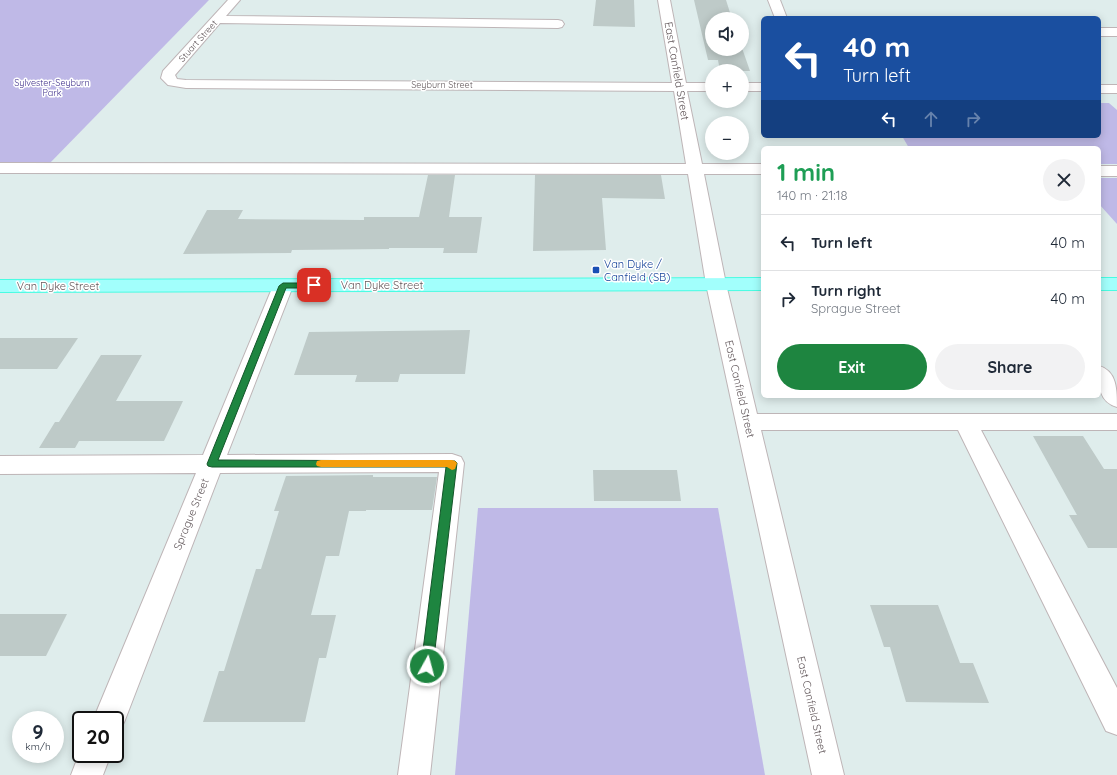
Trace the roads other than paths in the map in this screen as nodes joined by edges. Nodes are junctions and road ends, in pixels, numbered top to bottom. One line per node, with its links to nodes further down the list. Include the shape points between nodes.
1 (234, 0): 5 (street, Stuart Street)
2 (664, 0): 10 (street, East Canfield Street)
3 (774, 0): 4 (street)
4 (780, 16)
5 (217, 19): 6 (street); 9 (street, Stuart Street, via 168,74 168,78)
6 (558, 24)
7 (1101, 32): 8 (street)
8 (1117, 32)
9 (173, 82): 10 (street, Seyburn Street)
10 (680, 86): 11 (street, Seyburn Street); 17 (street, East Canfield Street)
11 (705, 87)
12 (749, 87): 13 (street)
13 (761, 87)
14 (1101, 89): 15 (street)
15 (1117, 90)
16 (0, 168): 17 (street)
17 (695, 169): 18 (street); 21 (street, East Canfield Street)
18 (761, 169)
19 (1101, 171): 20 (street)
20 (1117, 171)
21 (716, 284): 22 (main road, Van Dyke Street); 26 (main road, Van Dyke Street); 29 (street, East Canfield Street)
22 (761, 284)
23 (1101, 284): 24 (main road)
24 (1117, 284)
25 (0, 286): 26 (main road, Van Dyke Street)
26 (283, 286): 33 (street, Sprague Street)
27 (1101, 376): 28 (street)
28 (1117, 399)
29 (747, 422): 30 (street); 39 (street, East Canfield Street)
30 (965, 422): 31 (street); 35 (street)
31 (1117, 422)
32 (0, 464): 33 (street)
33 (212, 464): 34 (street, Sprague Street); 38 (street, via 452,463)
34 (113, 711)
35 (1117, 720)
36 (92, 763): 37 (street)
37 (87, 775)
38 (414, 775)
39 (828, 775)

